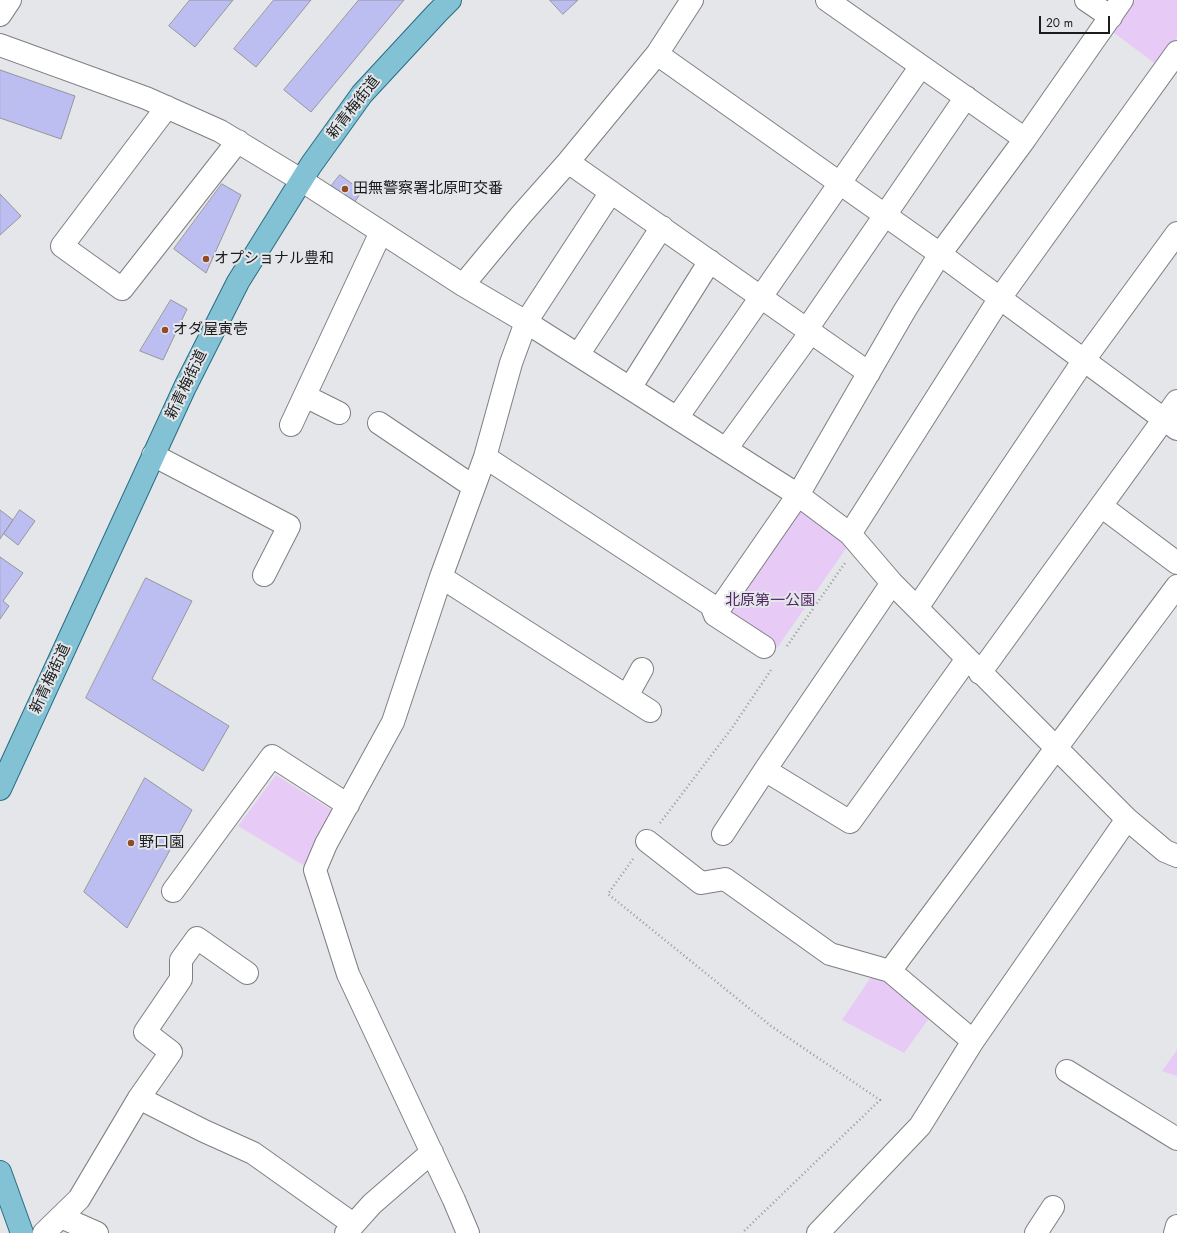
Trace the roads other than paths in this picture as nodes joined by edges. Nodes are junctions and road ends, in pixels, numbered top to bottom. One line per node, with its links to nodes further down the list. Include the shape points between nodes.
1 (10, 0): 7 (street)
2 (450, 0): 17 (main road, 新青梅街道, via 362,94)
3 (692, 0): 10 (street)
4 (827, 0): 11 (street)
5 (1086, 0): 6 (street)
6 (1116, 8): 14 (street)
7 (0, 15)
8 (0, 45): 13 (street)
9 (1177, 52): 28 (street)
10 (657, 54): 16 (street); 18 (street)
11 (921, 66): 12 (street); 18 (street)
12 (966, 97): 14 (street); 20 (street)
13 (167, 107): 15 (street); 15 (street, via 62,246 122,289)
14 (1025, 139): 24 (street)
15 (238, 141): 17 (street)
16 (568, 162): 19 (street); 26 (street)
17 (301, 180): 22 (street); 43 (main road, 新青梅街道, via 238,282)
18 (840, 183): 20 (street); 27 (street)
19 (611, 192): 21 (street); 29 (street)
20 (885, 215): 24 (street); 30 (street)
21 (662, 227): 25 (street); 31 (street)
22 (381, 232): 26 (street); 35 (street)
23 (1177, 233): 32 (street)
24 (940, 254): 28 (street); 33 (street)
25 (710, 261): 27 (street); 34 (street)
26 (463, 285): 29 (street)
27 (761, 296): 30 (street); 38 (street)
28 (1000, 298): 32 (street); 48 (street)
29 (526, 322): 31 (street); 44 (street, via 511,363)
30 (809, 330): 33 (street); 42 (street)
31 (578, 354): 34 (street)
32 (1084, 360): 40 (street); 54 (street)
33 (869, 373): 46 (street)
34 (630, 388): 38 (street)
35 (305, 396): 37 (street); 41 (street)
36 (1177, 401): 40 (street)
37 (339, 413)
38 (677, 418): 42 (street)
39 (379, 423): 45 (street)
40 (1170, 424): 47 (street)
41 (290, 425)
42 (726, 449): 46 (street)
43 (153, 455): 50 (street, via 289,526); 63 (main road, 新青梅街道)
44 (485, 457): 45 (street); 55 (street, via 711,605)
45 (474, 487): 51 (street)
46 (798, 495): 48 (street); 55 (street)
47 (1101, 506): 49 (street); 57 (street)
48 (850, 534): 52 (street)
49 (1177, 563)
50 (264, 575)
51 (441, 577): 59 (street); 64 (street, via 393,722)
52 (892, 583): 54 (street); 62 (street)
53 (1177, 586): 61 (street)
54 (917, 608): 57 (street)
55 (715, 615): 56 (street)
56 (764, 647)
57 (974, 666): 61 (street); 62 (street, via 850,822)
58 (642, 669): 59 (street)
59 (627, 696): 60 (street)
60 (650, 711)
61 (1057, 748): 65 (street); 70 (street)
62 (765, 770): 66 (street)
63 (0, 789)
64 (348, 805): 69 (street, via 272,756); 76 (street, via 326,844 316,870 348,974)
65 (1127, 819): 68 (street, via 1165,850); 72 (street)
66 (723, 834)
67 (647, 841): 70 (street, via 701,883 725,879 830,954)
68 (1177, 856)
69 (173, 890)
70 (890, 971): 72 (street)
71 (247, 974): 74 (street, via 197,938 181,960 180,979 145,1032 172,1052)
72 (973, 1040): 86 (street, via 920,1126)
73 (1067, 1071): 75 (street)
74 (139, 1098): 79 (street, via 79,1199); 81 (street, via 253,1153)
75 (1177, 1139)
76 (432, 1152): 81 (street, via 372,1204); 85 (street)
77 (0, 1172): 82 (main road)
78 (1053, 1207): 87 (street)
79 (60, 1217): 83 (street); 84 (street)
80 (1177, 1226): 88 (street)
81 (349, 1228)
82 (22, 1233)
83 (44, 1233)
84 (97, 1233)
85 (468, 1233)
86 (818, 1233)
87 (1036, 1233)
88 (1175, 1233)

